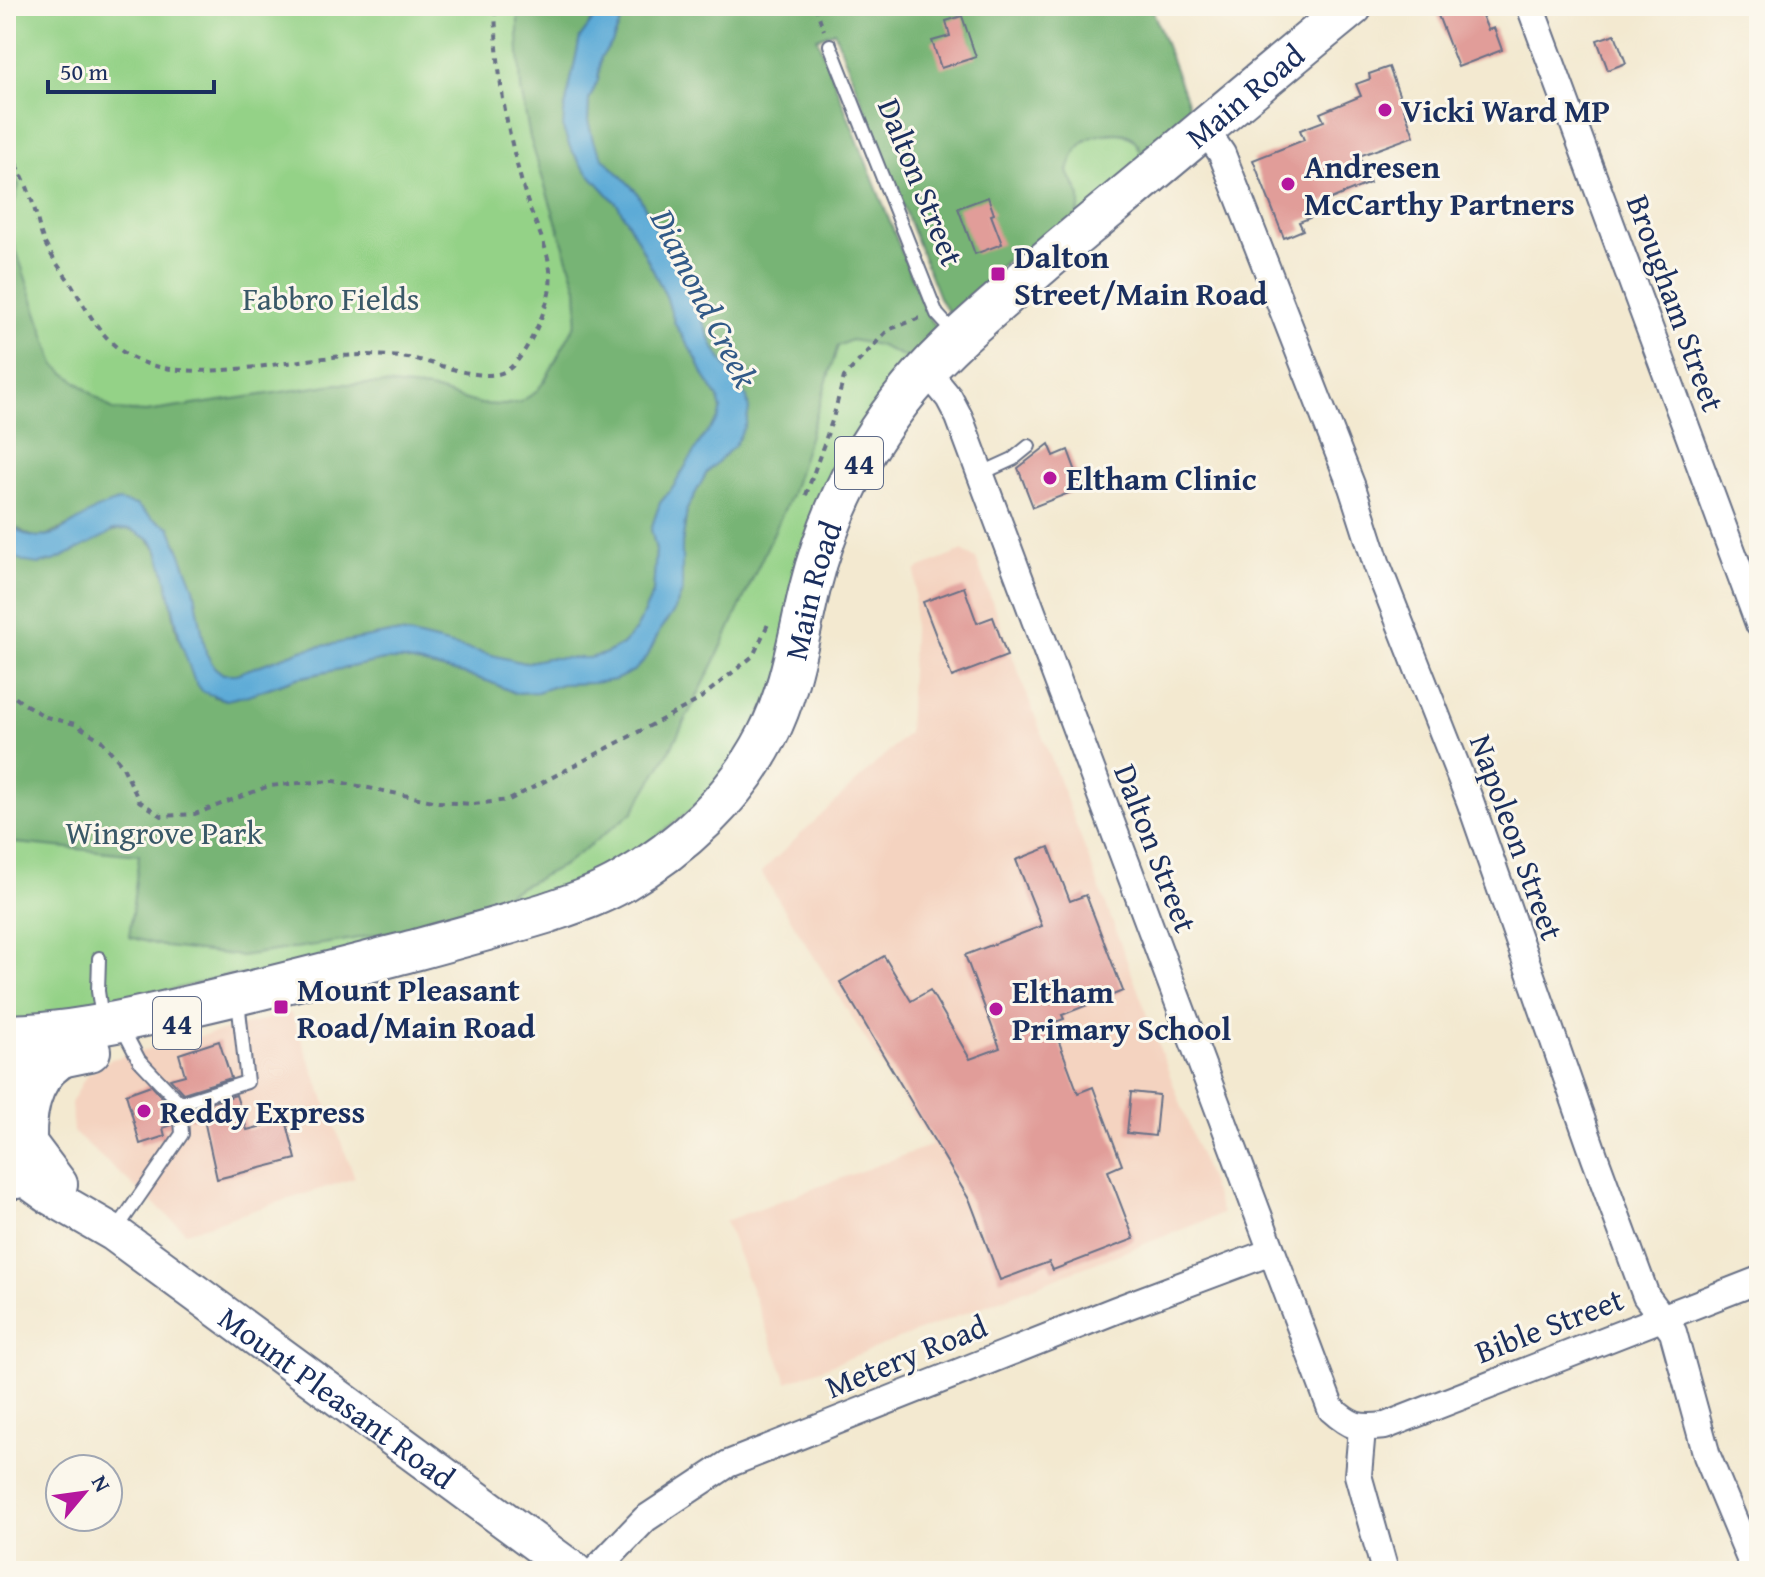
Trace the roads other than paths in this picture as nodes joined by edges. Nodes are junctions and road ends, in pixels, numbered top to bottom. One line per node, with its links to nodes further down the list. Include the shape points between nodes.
1 (1352, 6): 4 (main road, Main Road / 44)
2 (1530, 6): 9 (street, Brougham Street)
3 (830, 45): 5 (lane, Dalton Street)
4 (1205, 129): 5 (main road, Main Road / 44, via 1071,240); 23 (street, Napoleon Street, via 1222,154 1352,487 1646,1296)
5 (948, 326): 6 (main road, Main Road / 44)
6 (926, 370): 8 (street, Dalton Street, via 959,417); 11 (main road, Main Road / 44, via 876,434 842,495 821,549 794,661 769,733 732,791 686,837 589,899)
7 (1029, 446): 8 (lane)
8 (980, 474): 21 (street, Dalton Street)
9 (1759, 624)
10 (99, 958): 12 (lane, via 98,991)
11 (237, 998): 12 (main road, Main Road / 44, via 199,1016); 17 (lane, via 247,1082)
12 (115, 1033): 13 (main road, Main Road); 14 (main road, Main Road / 44); 17 (lane)
13 (6, 1035)
14 (70, 1055): 15 (main road, Main Road / 44); 18 (street, via 36,1086)
15 (6, 1065)
16 (6, 1083): 18 (street, Mount Pleasant Road)
17 (180, 1103): 20 (lane, via 182,1134)
18 (18, 1143): 19 (street, Mount Pleasant Road); 20 (street, Mount Pleasant Road)
19 (19, 1187): 20 (street, Mount Pleasant Road, via 50,1196)
20 (107, 1228): 25 (street, Mount Pleasant Road)
21 (1271, 1252): 24 (street, Dalton Street, via 1331,1409); 26 (street, Metery Road, via 728,1464 645,1519)
22 (1759, 1280): 23 (street, Bible Street)
23 (1663, 1317): 24 (street, Bible Street, via 1385,1426); 28 (street, Napoleon Street, via 1673,1332 1707,1456)
24 (1362, 1429): 27 (street, via 1358,1475)
25 (574, 1571)
26 (595, 1571)
27 (1385, 1571)
28 (1755, 1571)

